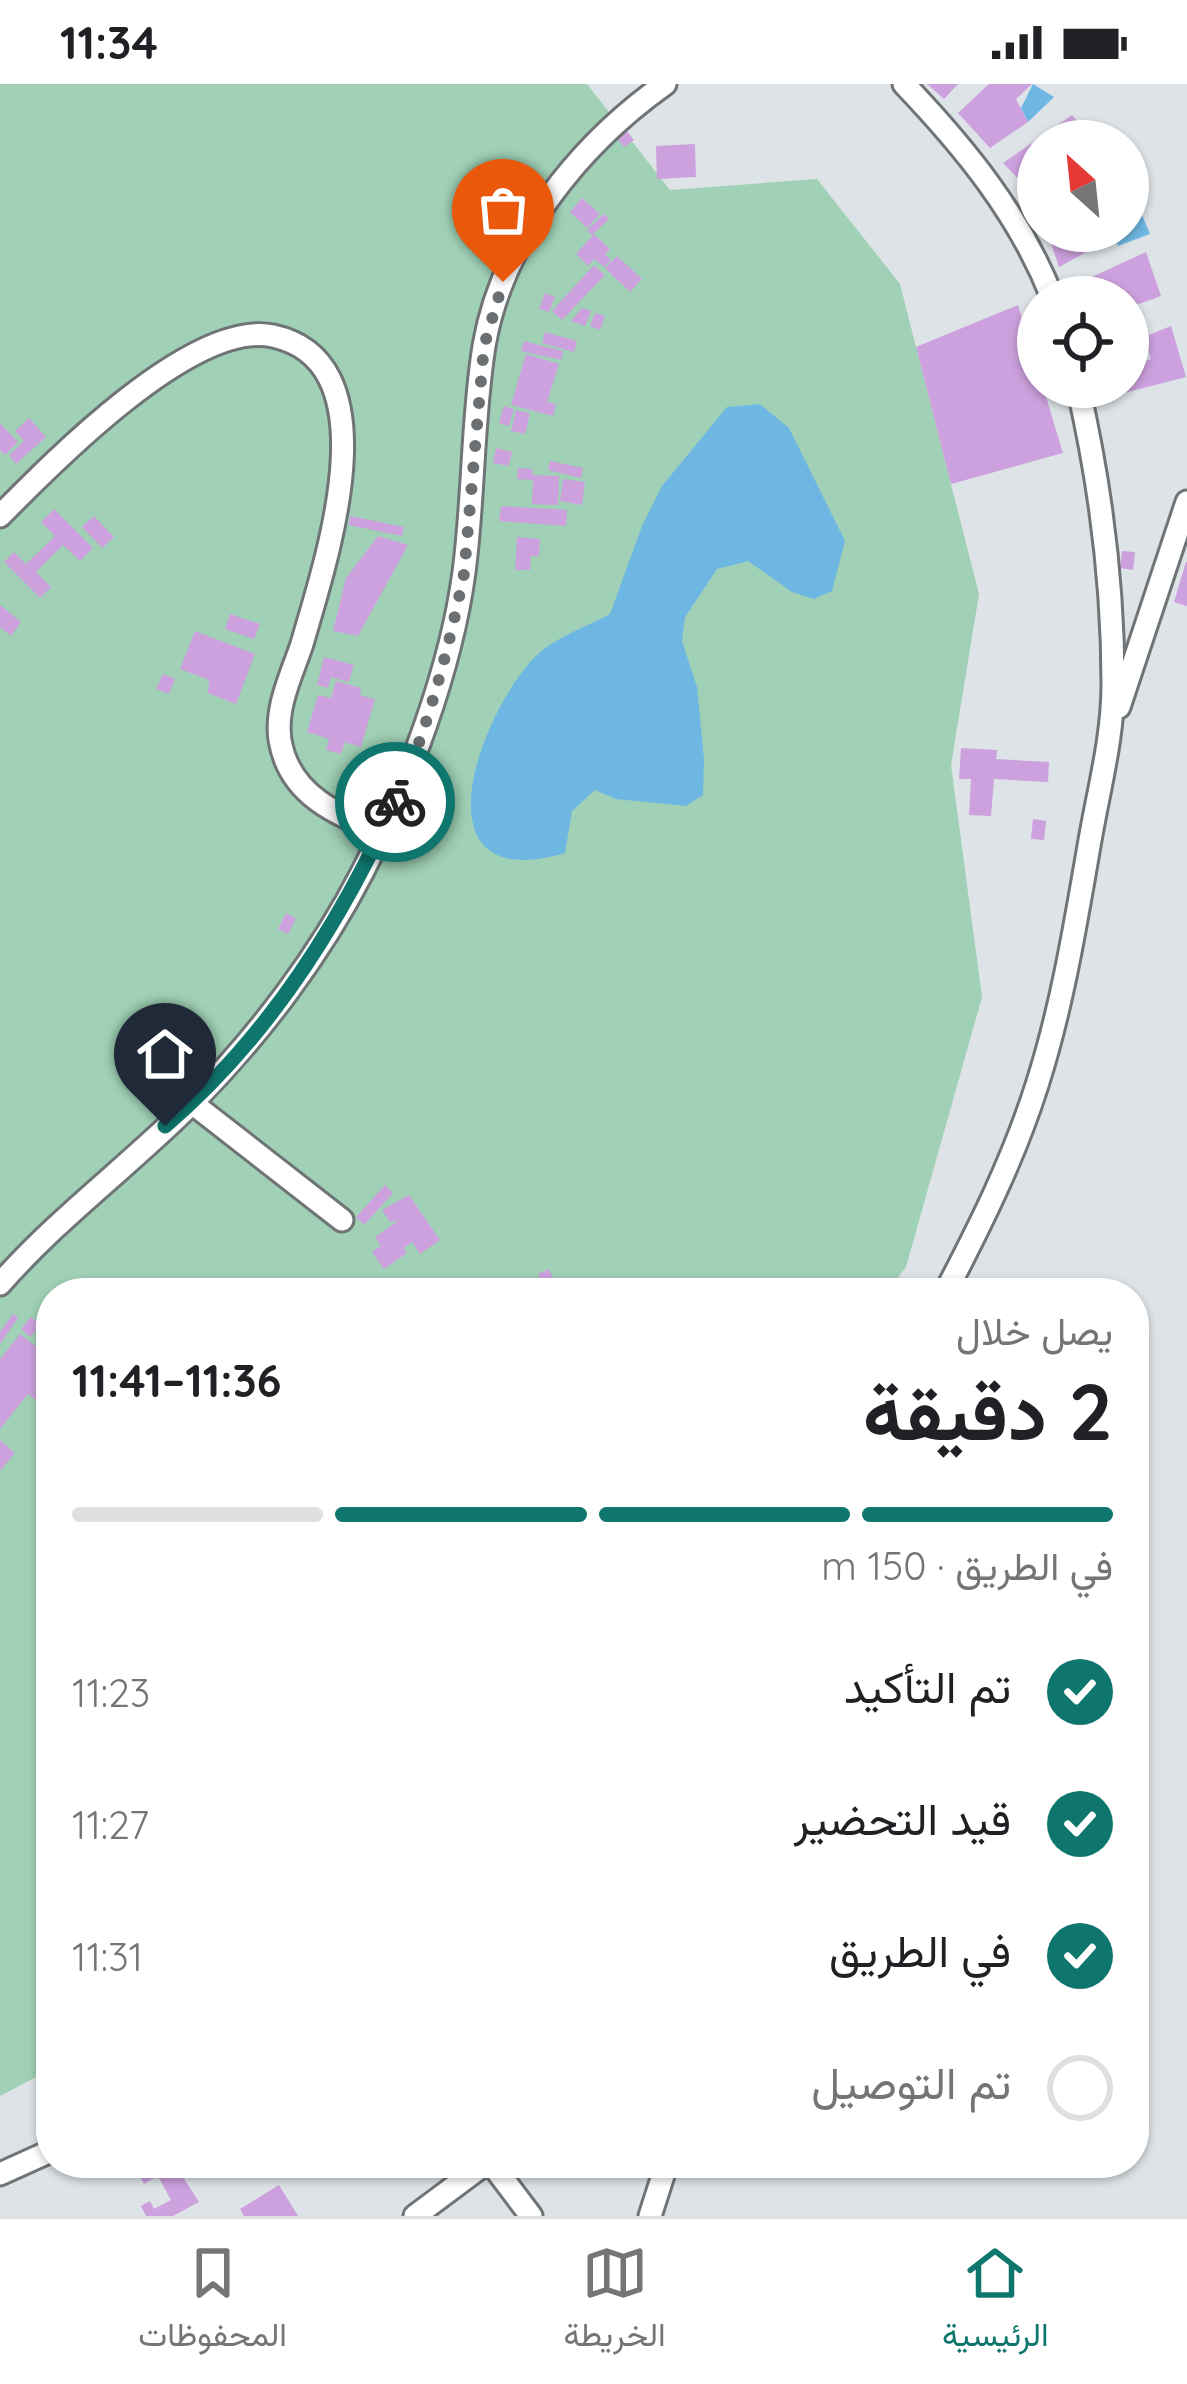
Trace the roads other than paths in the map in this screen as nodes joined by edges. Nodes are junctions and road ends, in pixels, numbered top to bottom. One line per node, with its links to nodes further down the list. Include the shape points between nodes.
1 (665, 84): 8 (street, via 566,176 494,305 457,610)
2 (904, 84): 3 (street, via 997,192)
3 (1043, 276)
4 (1083, 408): 7 (street, via 1102,528)
5 (1187, 502): 7 (street)
6 (0, 516): 8 (street, via 107,415 208,345 265,334 311,355 337,393 342,449 333,526 283,698 280,743 313,800)
7 (1111, 729): 11 (street, via 1046,1056 1004,1171)
8 (382, 832): 9 (street, via 315,952)
9 (192, 1103): 10 (street); 12 (street)
10 (342, 1220)
11 (952, 1278)
12 (0, 1283)
13 (36, 2158): 14 (street)
14 (0, 2174)
15 (468, 2178): 18 (street)
16 (501, 2178): 19 (street)
17 (663, 2178): 20 (street)
18 (415, 2216)
19 (531, 2216)
20 (650, 2216)

